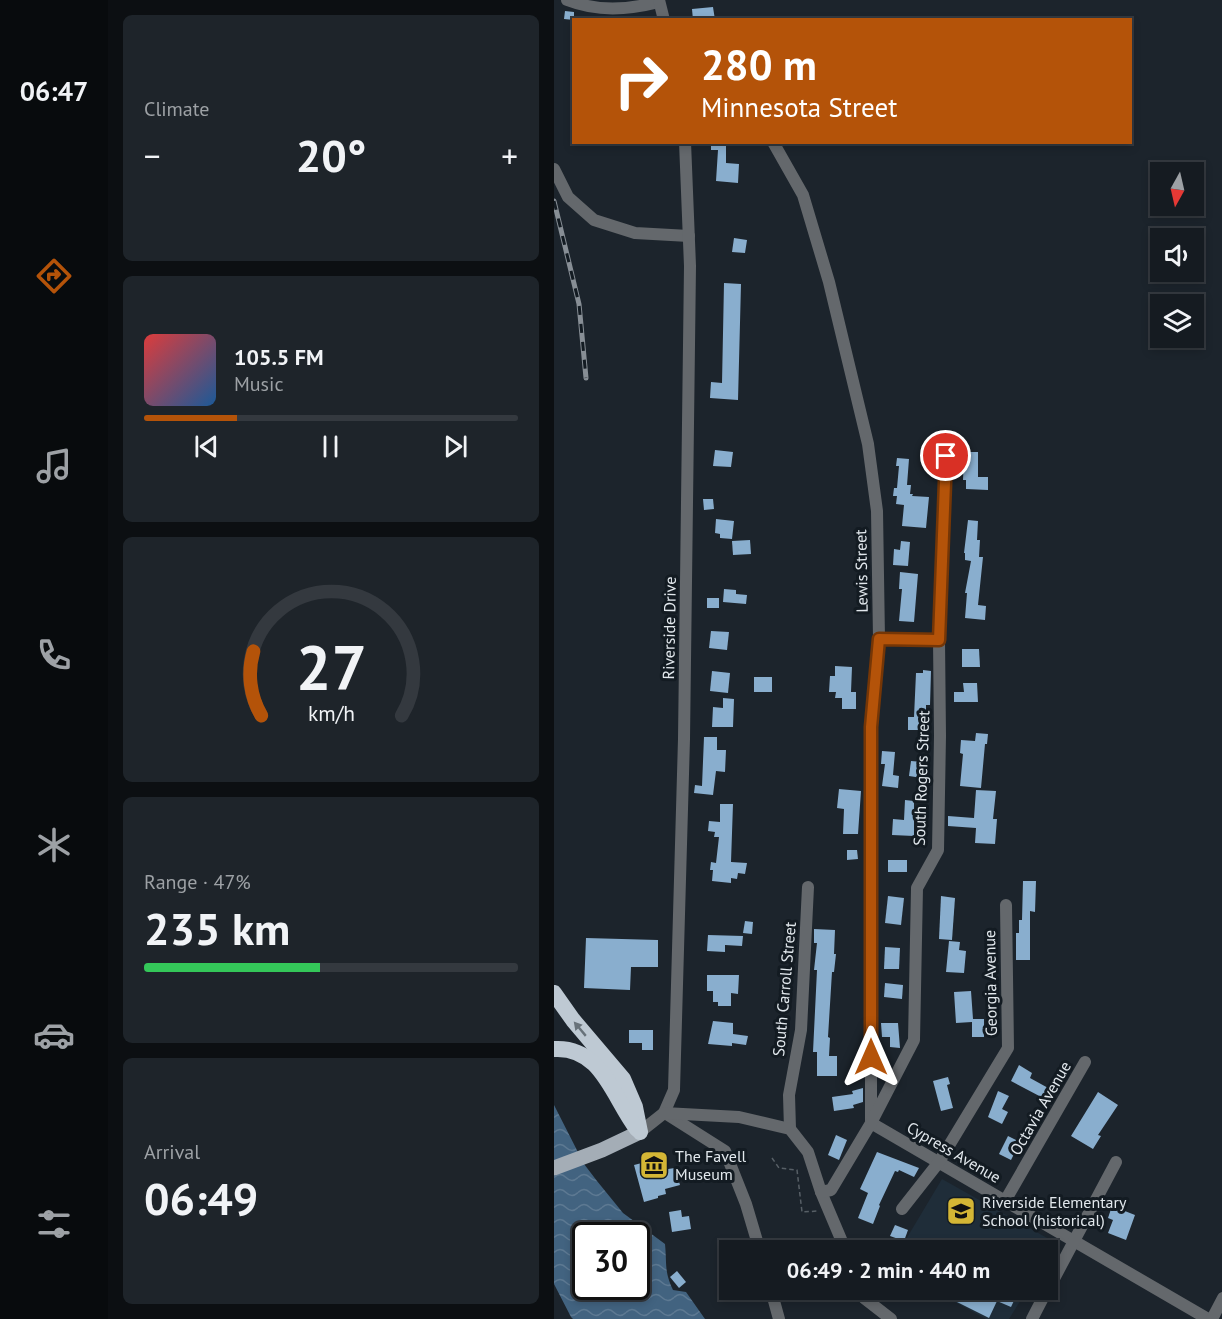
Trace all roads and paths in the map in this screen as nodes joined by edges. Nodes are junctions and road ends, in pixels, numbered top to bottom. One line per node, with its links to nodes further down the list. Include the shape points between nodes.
1 (567, 0): 2 (street, via 607,10)
2 (659, 1): 3 (street)
3 (663, 18)
4 (685, 144): 7 (street, Riverside Drive)
5 (774, 144): 9 (street, Lewis Street, via 803,195 829,282 868,444 877,511)
6 (554, 169): 7 (street, via 568,196 594,220 635,233)
7 (689, 236): 16 (street, Riverside Drive, via 684,751 674,1090)
8 (946, 456): 10 (street, South Rogers Street)
9 (879, 639): 10 (street); 17 (street, Lewis Street, via 871,727)
10 (939, 640): 17 (street, South Rogers Street, via 938,850 917,888 914,1040)
11 (808, 887): 18 (street, South Carroll Street, via 801,1030 789,1095)
12 (1006, 905): 21 (street, Georgia Avenue, via 1008,1048)
13 (554, 993): 19 (highway, one-way to 13, via 623,1078)
14 (554, 1048): 19 (highway, via 585,1055 594,1063)
15 (1085, 1062): 25 (street, Octavia Avenue)
16 (664, 1113): 18 (street, via 739,1117); 19 (street); 28 (street, via 725,1151)
17 (871, 1123): 21 (street, Cypress Avenue); 24 (street, South Rogers Street, via 831,1190)
18 (790, 1129): 24 (street, via 808,1152)
19 (640, 1132): 23 (main road)
20 (772, 1158): 27 (path, via 779,1168 797,1170 802,1212)
21 (939, 1162): 25 (street, Cypress Avenue); 26 (street, Georgia Avenue)
22 (1116, 1162): 30 (street)
23 (554, 1168)
24 (821, 1192): 27 (street)
25 (1006, 1201): 30 (street, Cypress Avenue)
26 (902, 1209)
27 (829, 1210): 29 (street)
28 (757, 1240)
29 (841, 1240)
30 (1073, 1240): 31 (street); 39 (street, Cypress Avenue)
31 (1058, 1269)
32 (1223, 1298): 39 (street)
33 (774, 1300): 36 (street)
34 (867, 1300): 37 (street)
35 (1042, 1300): 38 (street)
36 (779, 1319)
37 (891, 1319)
38 (1032, 1319)
39 (1210, 1319)

